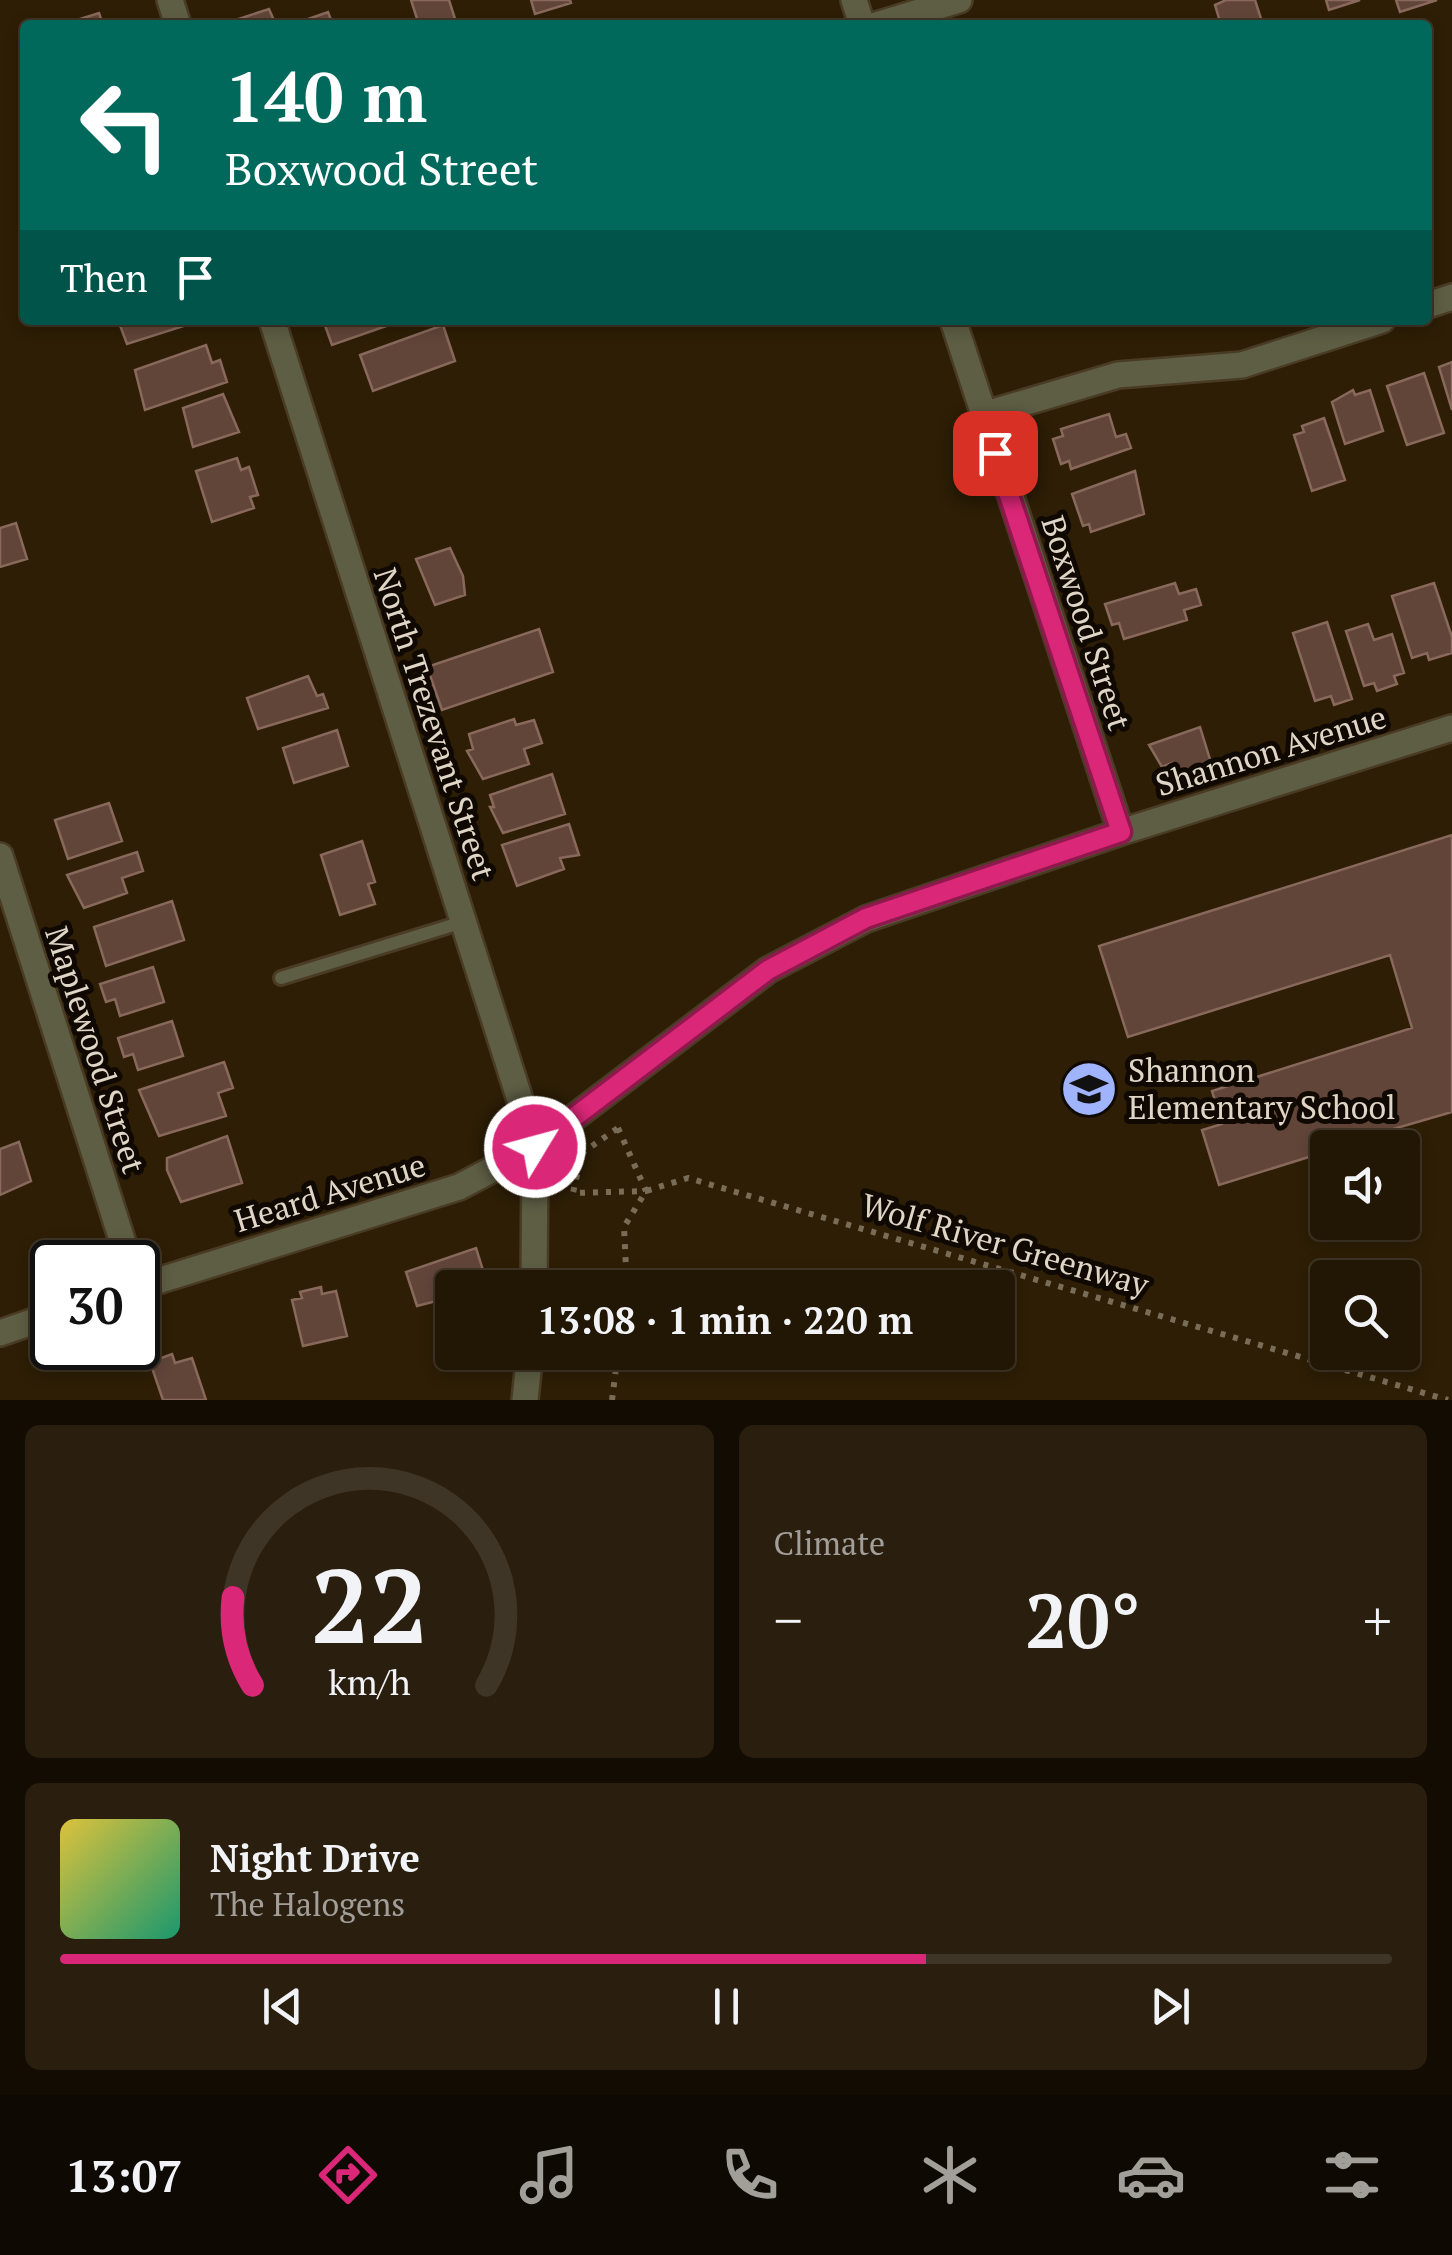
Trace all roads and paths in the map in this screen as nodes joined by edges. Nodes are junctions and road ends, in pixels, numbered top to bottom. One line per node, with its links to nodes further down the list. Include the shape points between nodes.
1 (959, 0): 2 (street)
2 (893, 20)
3 (274, 325): 10 (street, North Trezevant Street)
4 (955, 325): 6 (street, Boxwood Street)
5 (1366, 325): 6 (street, via 1242,365 1118,375)
6 (983, 416): 8 (street, Boxwood Street)
7 (1452, 728): 8 (street, Shannon Avenue)
8 (1121, 832): 12 (street, Shannon Avenue, via 866,918 768,970)
9 (0, 856): 14 (street, Maplewood Street)
10 (463, 922): 11 (lane); 12 (street, North Trezevant Street)
11 (281, 978)
12 (535, 1147): 15 (street, North Trezevant Street); 17 (street, Heard Avenue, via 459,1187)
13 (646, 1191): 13 (path, Wolf River Greenway, via 618,1128 582,1152 573,1193); 16 (path, via 624,1227); 24 (path, Wolf River Greenway, via 688,1178)
14 (121, 1240)
15 (534, 1270)
16 (626, 1270)
17 (160, 1280)
18 (30, 1323): 19 (street)
19 (0, 1333)
20 (528, 1370): 22 (street)
21 (616, 1370): 23 (path)
22 (526, 1400)
23 (612, 1400)
24 (1448, 1400)

